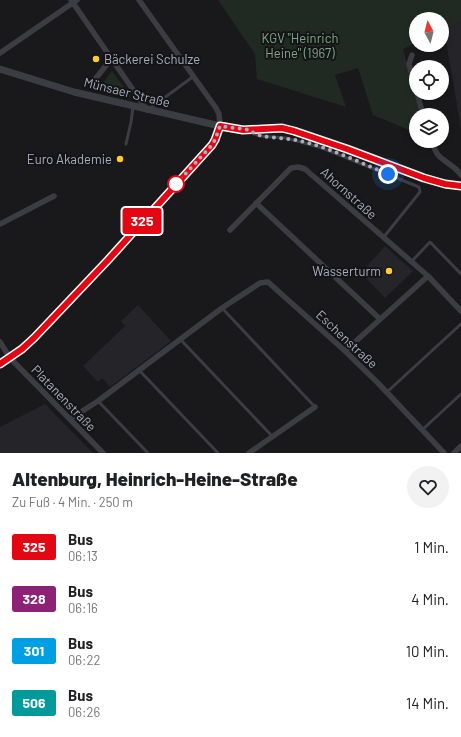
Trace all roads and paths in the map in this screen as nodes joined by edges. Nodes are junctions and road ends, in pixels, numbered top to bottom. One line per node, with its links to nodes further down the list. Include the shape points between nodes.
1 (139, 0): 8 (street)
2 (74, 1): 3 (street); 5 (street)
3 (0, 53)
4 (412, 55): 6 (street)
5 (112, 58): 9 (street); 11 (street)
6 (410, 60)
7 (0, 69): 10 (street, Münsaer Straße, via 74,92)
8 (194, 76): 11 (lane); 12 (street, via 216,108)
9 (92, 83)
10 (133, 106): 11 (street, Münsaer Straße); 14 (lane)
11 (147, 110): 12 (street, Münsaer Straße)
12 (220, 126): 13 (street, Münsaer Straße); 33 (street, via 215,140 199,159 34,338)
13 (250, 130): 17 (street, Münsaer Straße, via 282,128 294,131 424,178); 22 (lane, Münsaer Straße, via 260,136 286,138 322,148 419,187 420,192)
14 (126, 144)
15 (434, 148): 16 (street, via 438,155)
16 (461, 174)
17 (461, 186)
18 (54, 196): 20 (street)
19 (256, 203): 21 (street, Ahornstraße); 22 (street, Ahornstraße, via 291,168 306,169); 28 (street)
20 (0, 224)
21 (230, 230)
22 (383, 238): 23 (street, Ahornstraße)
23 (410, 262): 24 (lane, via 430,242); 25 (street, Ahornstraße)
24 (461, 274)
25 (428, 276): 27 (street, Ahornstraße); 28 (street)
26 (222, 308): 30 (street, Eschenstraße); 32 (street, Eschenstraße, via 260,283 268,282); 39 (lane)
27 (461, 311)
28 (380, 319): 32 (street)
29 (461, 324): 36 (lane)
30 (180, 339): 35 (street, Eschenstraße); 42 (lane)
31 (0, 342): 33 (street, Platanenstraße)
32 (344, 351): 36 (street, Eschenstraße)
33 (10, 358): 34 (street); 40 (street, Platanenstraße)
34 (0, 364)
35 (138, 369): 38 (street, Eschenstraße); 46 (lane)
36 (387, 392): 41 (street, Eschenstraße)
37 (461, 394): 41 (lane)
38 (98, 401): 40 (street, Eschenstraße); 45 (lane)
39 (315, 406): 42 (street)
40 (70, 419): 44 (street, Platanenstraße)
41 (422, 430): 48 (street, Eschenstraße)
42 (272, 436): 47 (street)
43 (461, 446): 49 (street)
44 (102, 453)
45 (148, 453)
46 (218, 453)
47 (249, 453)
48 (444, 453)
49 (454, 453)

